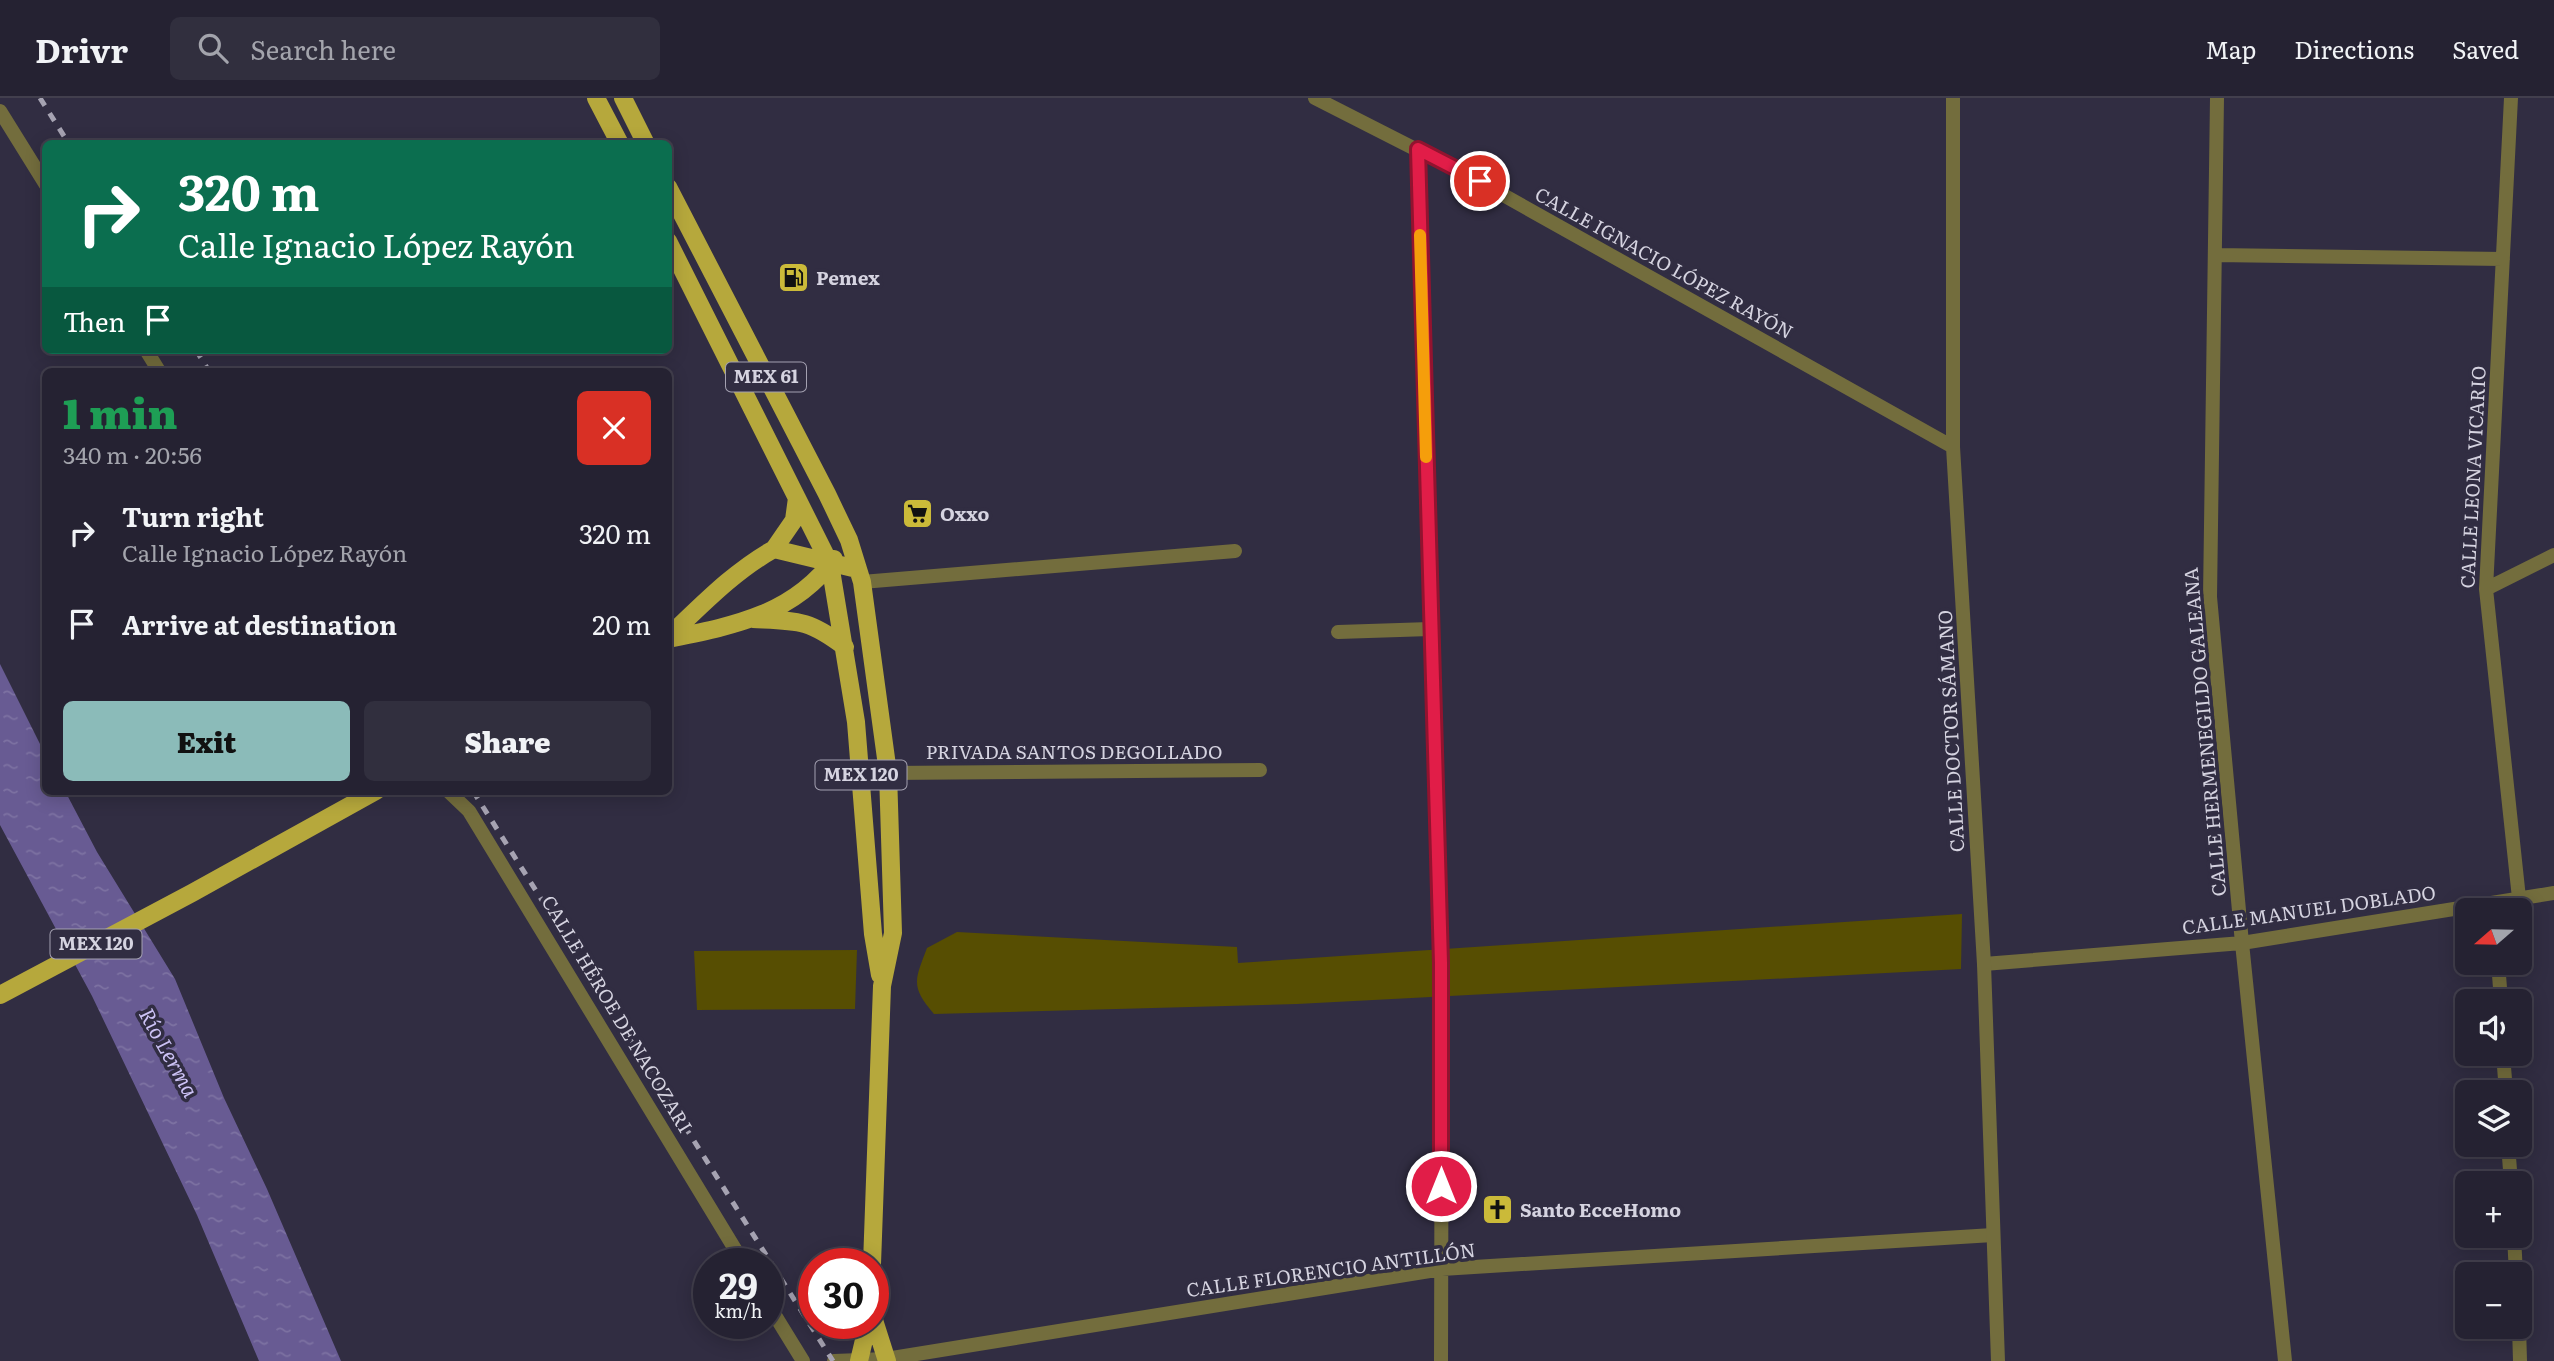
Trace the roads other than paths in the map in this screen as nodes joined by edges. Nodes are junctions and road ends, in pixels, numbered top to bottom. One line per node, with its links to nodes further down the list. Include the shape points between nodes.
1 (596, 98): 8 (main road)
2 (623, 98): 9 (main road)
3 (1315, 98): 10 (street, CALLE IGNACIO LÓPEZ RAYÓN)
4 (1953, 98): 16 (street, CALLE DOCTOR SÁMANO)
5 (2217, 98): 14 (street, CALLE HERMENEGILDO GALEANA)
6 (2511, 98): 15 (street, CALLE LEONA VICARIO)
7 (0, 111): 11 (street)
8 (618, 140)
9 (644, 140)
10 (1418, 149): 16 (street, CALLE IGNACIO LÓPEZ RAYÓN); 26 (street)
11 (42, 179)
12 (672, 195): 18 (main road, MEX 61)
13 (672, 249): 17 (main road, MEX 61)
14 (2215, 255): 15 (street); 38 (street, CALLE HERMENEGILDO GALEANA, via 2210,597)
15 (2503, 259): 24 (street, CALLE LEONA VICARIO)
16 (1953, 447): 39 (street, CALLE DOCTOR SÁMANO)
17 (797, 498): 19 (main road, via 794,520); 22 (main road, MEX 61)
18 (849, 540): 22 (main road); 23 (main road, MEX 61)
19 (774, 550): 22 (main road); 28 (main road, via 747,564)
20 (1235, 551): 23 (street)
21 (2554, 555): 24 (street)
22 (830, 564): 23 (main road); 25 (main road, via 810,586); 30 (main road, MEX 120)
23 (860, 575): 32 (main road, MEX 120)
24 (2486, 589): 36 (street, CALLE LEONA VICARIO)
25 (753, 619): 29 (main road); 30 (main road, via 802,621)
26 (1430, 629): 27 (street); 45 (street, via 1441,963)
27 (1338, 632)
28 (672, 634)
29 (672, 637)
30 (845, 647): 40 (main road, MEX 120)
31 (1260, 770): 32 (street, PRIVADA SANTOS DEGOLLADO)
32 (888, 773): 40 (main road, MEX 120, via 893,933)
33 (369, 795): 41 (main road, MEX 120)
34 (453, 795): 43 (street, CALLE HÉROE DE NACOZARI, via 469,811)
35 (2554, 893): 36 (street, CALLE MANUEL DOBLADO)
36 (2519, 898)
37 (2455, 912): 38 (street, CALLE MANUEL DOBLADO)
38 (2242, 943): 39 (street, CALLE MANUEL DOBLADO); 56 (street, CALLE HERMENEGILDO GALEANA)
39 (1984, 964): 42 (street, CALLE DOCTOR SÁMANO)
40 (882, 986): 44 (main road, MEX 120)
41 (0, 995)
42 (1993, 1235): 45 (street, CALLE FLORENCIO ANTILLÓN); 55 (street, CALLE DOCTOR SÁMANO)
43 (734, 1248)
44 (873, 1248)
45 (1441, 1269): 51 (street, CALLE FLORENCIO ANTILLÓN); 54 (street)
46 (784, 1330): 52 (street)
47 (864, 1339): 50 (main road)
48 (880, 1339): 51 (main road)
49 (2520, 1339): 57 (street)
50 (859, 1360): 51 (street, CALLE FLORENCIO ANTILLÓN); 53 (street, CALLE FLORENCIO ANTILLÓN)
51 (886, 1360)
52 (803, 1361)
53 (834, 1361)
54 (1441, 1361)
55 (1998, 1361)
56 (2285, 1361)
57 (2521, 1361)

